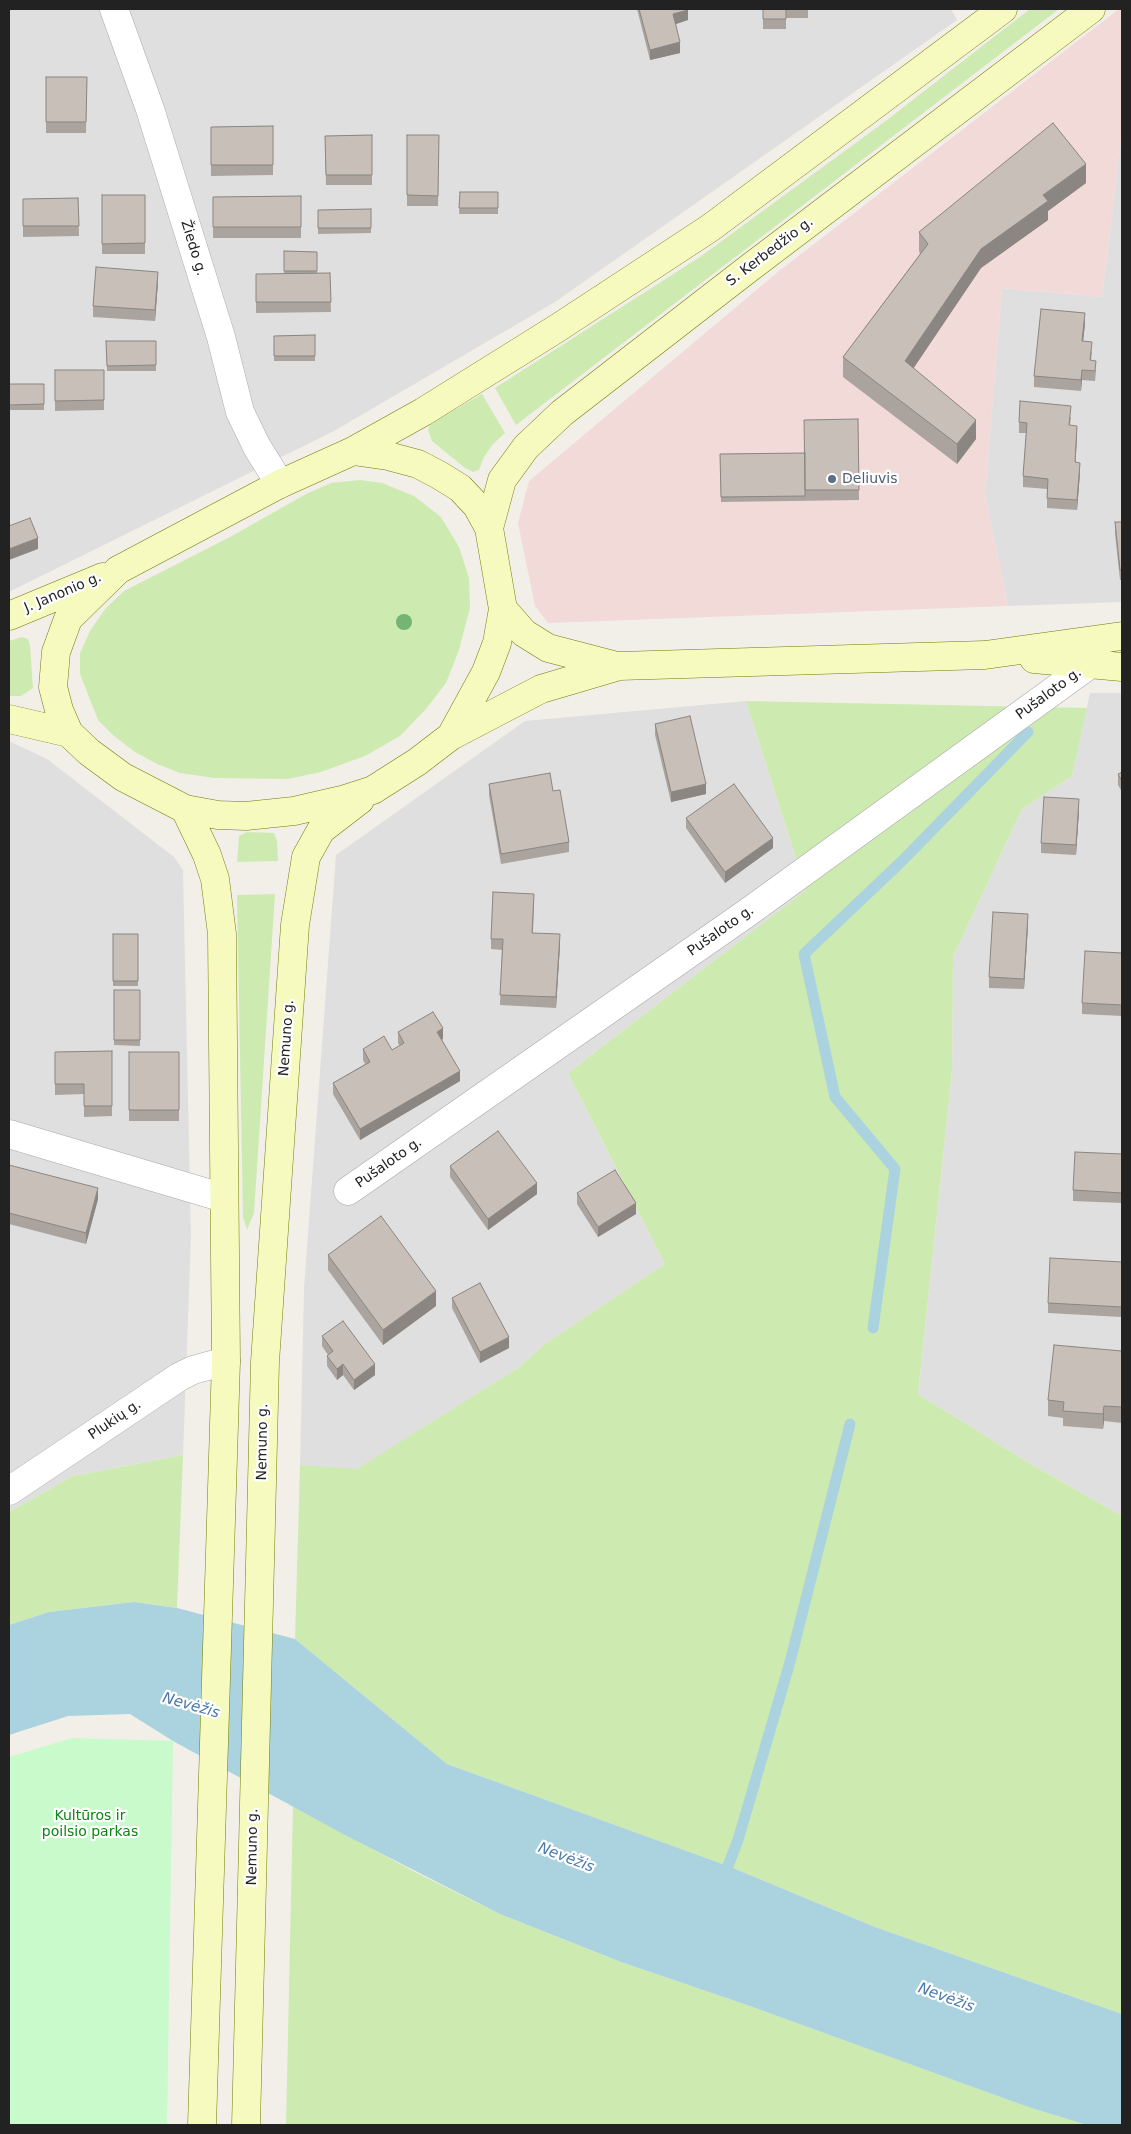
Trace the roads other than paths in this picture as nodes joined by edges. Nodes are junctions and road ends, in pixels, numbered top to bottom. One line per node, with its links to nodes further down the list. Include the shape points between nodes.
1 (114, 9): 5 (street, Žiedo g., via 153,119 221,337 240,412)
2 (1003, 9): 4 (main road, via 710,228 507,360)
3 (1091, 9): 6 (main road, S. Kerbedžio g., via 562,413 526,447 502,480)
4 (353, 451): 5 (main road); 6 (main road, via 418,464 439,475 460,488 477,506)
5 (280, 484): 7 (main road)
6 (488, 528): 8 (main road)
7 (118, 570): 9 (main road, J. Janonio g.); 16 (main road, via 68,619 56,652 53,687)
8 (502, 609): 13 (main road, Pušaloto g., via 524,633 548,648); 17 (main road, via 497,643 486,672)
9 (9, 616)
10 (1122, 636): 11 (main road, Pušaloto g.)
11 (985, 655): 12 (main road, Pušaloto g.); 13 (main road, Pušaloto g.)
12 (1089, 664): 14 (main road, Pušaloto g.); 21 (street, Pušaloto g., via 747,913)
13 (619, 666): 17 (main road, Pušaloto g., via 541,689)
14 (1122, 668)
15 (9, 720): 16 (main road)
16 (69, 733): 19 (main road, via 88,752 123,777)
17 (451, 736): 18 (main road)
18 (373, 790): 19 (main road, via 274,814 218,816); 26 (main road, Nemuno g., via 321,830 306,857 295,925 265,1362)
19 (185, 809): 22 (main road, via 215,880 222,934)
20 (9, 1134): 22 (street)
21 (348, 1191)
22 (224, 1198): 23 (main road)
23 (226, 1361): 24 (street, Plukių g., via 179,1377); 25 (main road)
24 (9, 1491)
25 (202, 2125)
26 (246, 2125)

